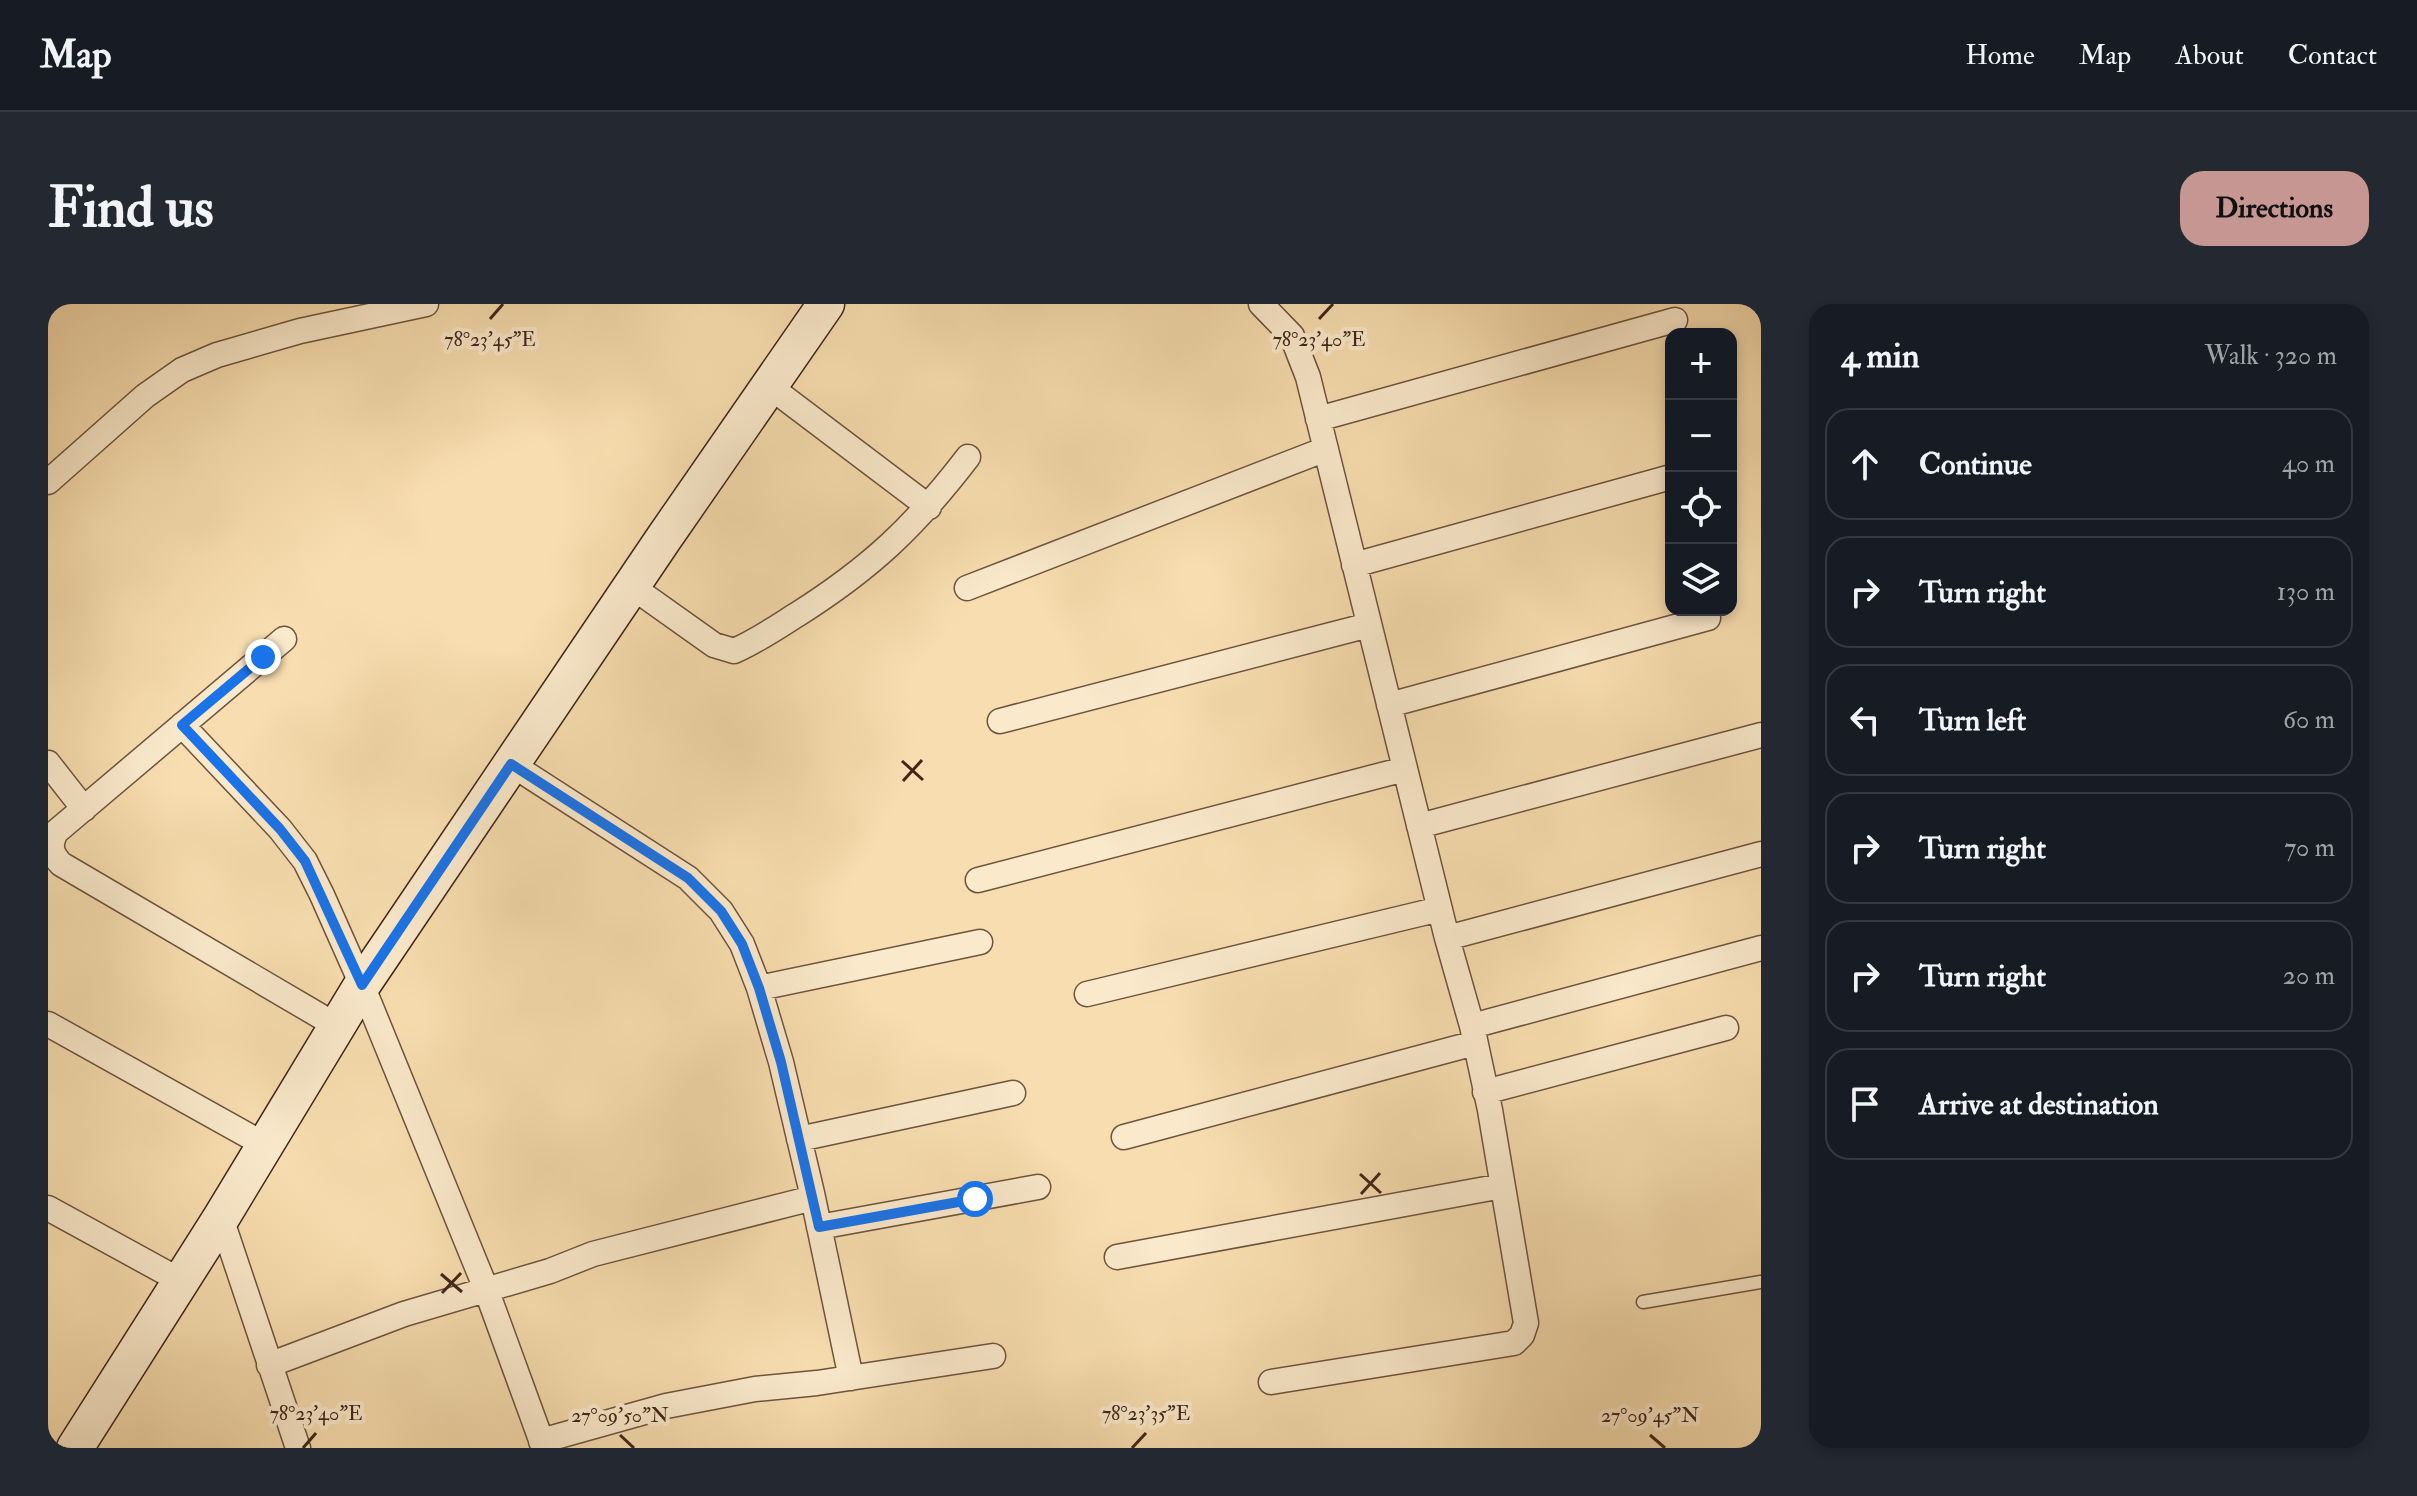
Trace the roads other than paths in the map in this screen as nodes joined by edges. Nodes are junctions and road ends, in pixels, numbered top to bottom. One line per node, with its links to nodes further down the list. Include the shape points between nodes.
1 (426, 304): 10 (street, via 300,331 182,370)
2 (826, 304): 5 (street)
3 (1261, 304): 6 (street, via 1292,336)
4 (1675, 320): 6 (street)
5 (769, 386): 11 (street); 13 (street)
6 (1318, 419): 7 (street)
7 (1326, 449): 12 (street); 14 (street)
8 (968, 457): 11 (street)
9 (1665, 479): 12 (street)
10 (48, 482)
11 (929, 507): 13 (street, via 883,554 829,594 734,651 714,645)
12 (1354, 565): 16 (street)
13 (631, 586): 23 (street)
14 (967, 588)
15 (1708, 618): 18 (street)
16 (1369, 625): 18 (street); 19 (street)
17 (284, 639): 20 (street)
18 (1389, 705): 24 (street)
19 (1000, 721)
20 (182, 725): 25 (street); 33 (street, via 305,861)
21 (1761, 735): 26 (street)
22 (48, 763): 25 (street)
23 (511, 764): 33 (street); 34 (street, via 688,878 721,911 742,944)
24 (1405, 769): 26 (street); 28 (street)
25 (84, 809): 37 (street, via 51,842 52,854 61,864)
26 (1419, 826): 29 (street)
27 (1761, 854): 30 (street)
28 (978, 880)
29 (1440, 909): 30 (street); 35 (street)
30 (1447, 938): 39 (street)
31 (980, 942): 34 (street)
32 (1761, 948): 39 (street)
33 (362, 985): 37 (street); 54 (street)
34 (759, 988): 43 (street)
35 (1087, 994)
36 (48, 1024): 44 (street)
37 (337, 1026): 44 (street)
38 (1726, 1028): 40 (street)
39 (1473, 1034): 40 (street); 42 (street)
40 (1485, 1092): 45 (street)
41 (1013, 1093): 43 (street)
42 (1124, 1137)
43 (799, 1139): 47 (street)
44 (265, 1145): 49 (street)
45 (1502, 1186): 51 (street); 59 (street, via 1526,1323 1514,1343)
46 (1038, 1187): 50 (street)
47 (813, 1198): 50 (street); 54 (street, via 593,1254)
48 (48, 1208): 52 (street)
49 (221, 1218): 52 (street); 57 (street)
50 (819, 1227): 58 (street)
51 (1117, 1257)
52 (181, 1281): 61 (street)
53 (1761, 1282): 55 (lane)
54 (486, 1289): 57 (street); 60 (street)
55 (1643, 1302)
56 (993, 1356): 58 (street)
57 (269, 1365): 62 (street)
58 (851, 1378): 60 (street, via 666,1406)
59 (1271, 1382)
60 (542, 1444)
61 (75, 1448)
62 (298, 1448)

